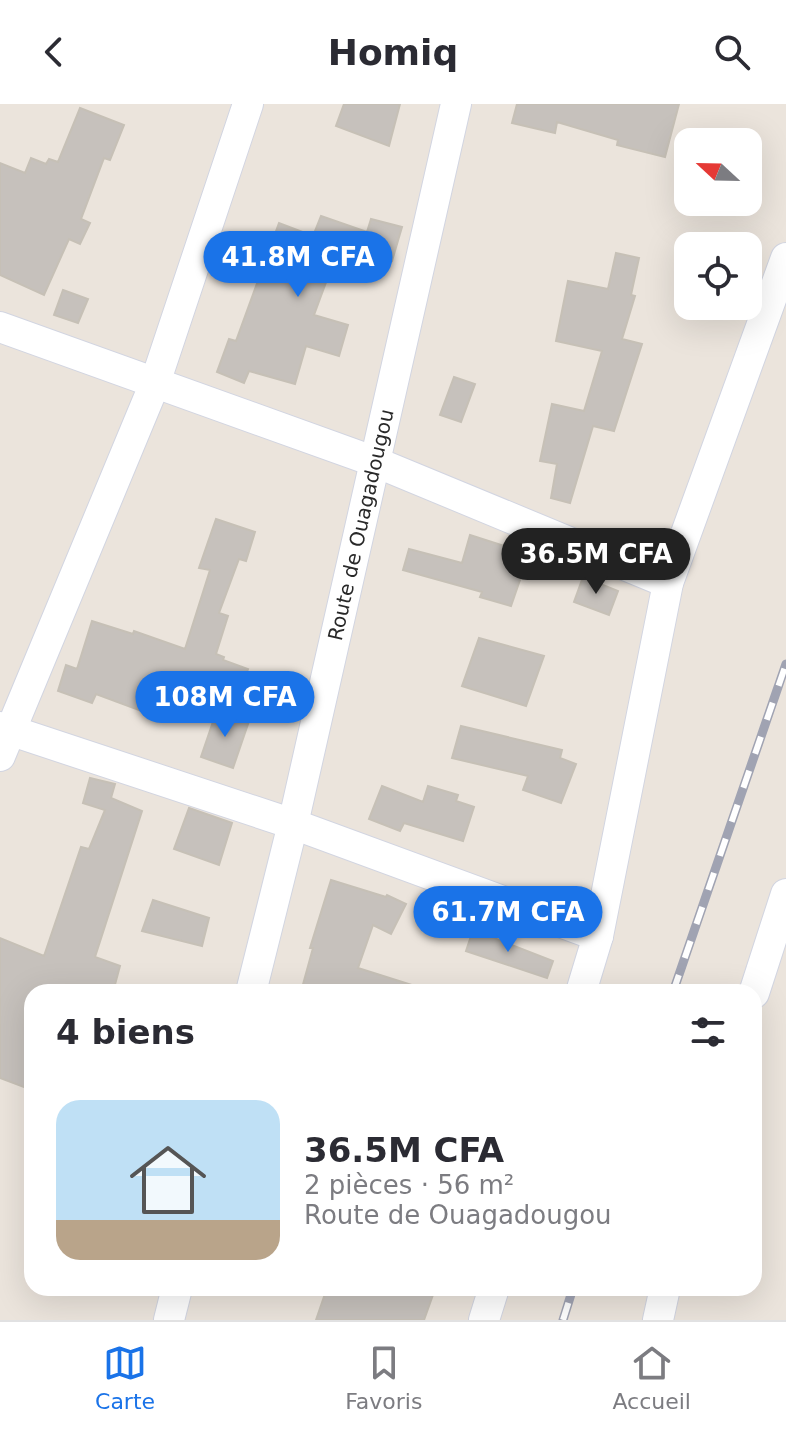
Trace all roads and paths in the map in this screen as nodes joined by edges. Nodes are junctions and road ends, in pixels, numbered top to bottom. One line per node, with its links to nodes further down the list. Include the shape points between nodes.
1 (248, 104): 5 (street)
2 (456, 104): 6 (street, Route de Ouagadougou)
3 (786, 258): 7 (street)
4 (0, 327): 5 (street)
5 (155, 383): 6 (street); 8 (street)
6 (373, 461): 7 (street); 9 (street, Route de Ouagadougou)
7 (668, 583): 11 (street)
8 (3, 738): 9 (street)
9 (293, 824): 11 (street); 12 (street, Route de Ouagadougou)
10 (786, 894): 14 (street)
11 (598, 936): 13 (street)
12 (253, 984)
13 (583, 984)
14 (757, 984)
15 (175, 1296): 18 (street)
16 (492, 1296): 19 (street)
17 (663, 1296): 20 (street)
18 (169, 1320)
19 (484, 1320)
20 (658, 1320)

